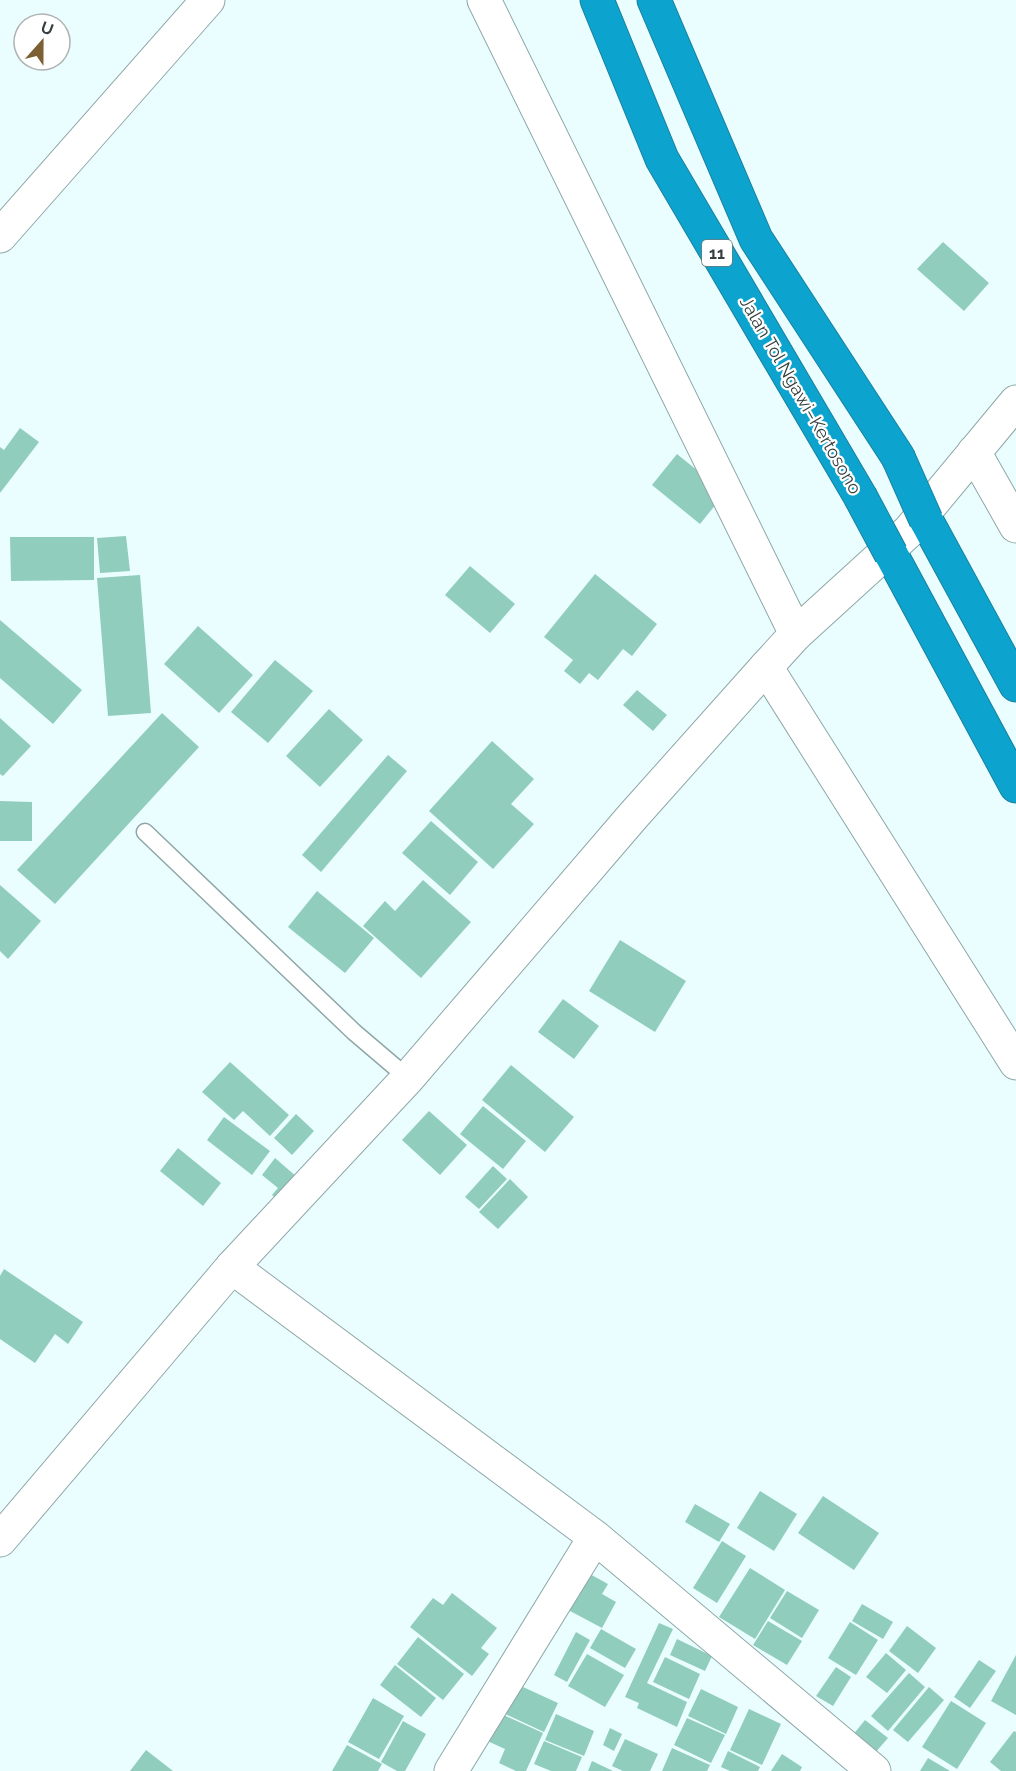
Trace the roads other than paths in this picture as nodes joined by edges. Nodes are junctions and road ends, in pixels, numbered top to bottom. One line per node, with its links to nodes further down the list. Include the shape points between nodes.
1 (208, 0): 5 (street)
2 (484, 0): 9 (street)
3 (597, 0): 12 (highway, Jalan Tol Ngawi–Kertosono / 11, bridge, via 662,159 860,496)
4 (654, 0): 11 (highway, 11, bridge, via 756,239 898,457 926,520)
5 (0, 236)
6 (1016, 402): 7 (street)
7 (974, 452): 8 (street); 9 (street, via 909,531)
8 (1016, 526)
9 (795, 634): 10 (street)
10 (766, 667): 14 (street); 15 (street)
11 (1016, 685)
12 (1016, 786)
13 (145, 832): 15 (lane, via 354,1032)
14 (1016, 1064)
15 (408, 1078): 16 (street)
16 (232, 1267): 17 (street); 18 (street)
17 (595, 1537): 19 (street); 20 (street)
18 (0, 1540)
19 (451, 1771)
20 (874, 1771)

